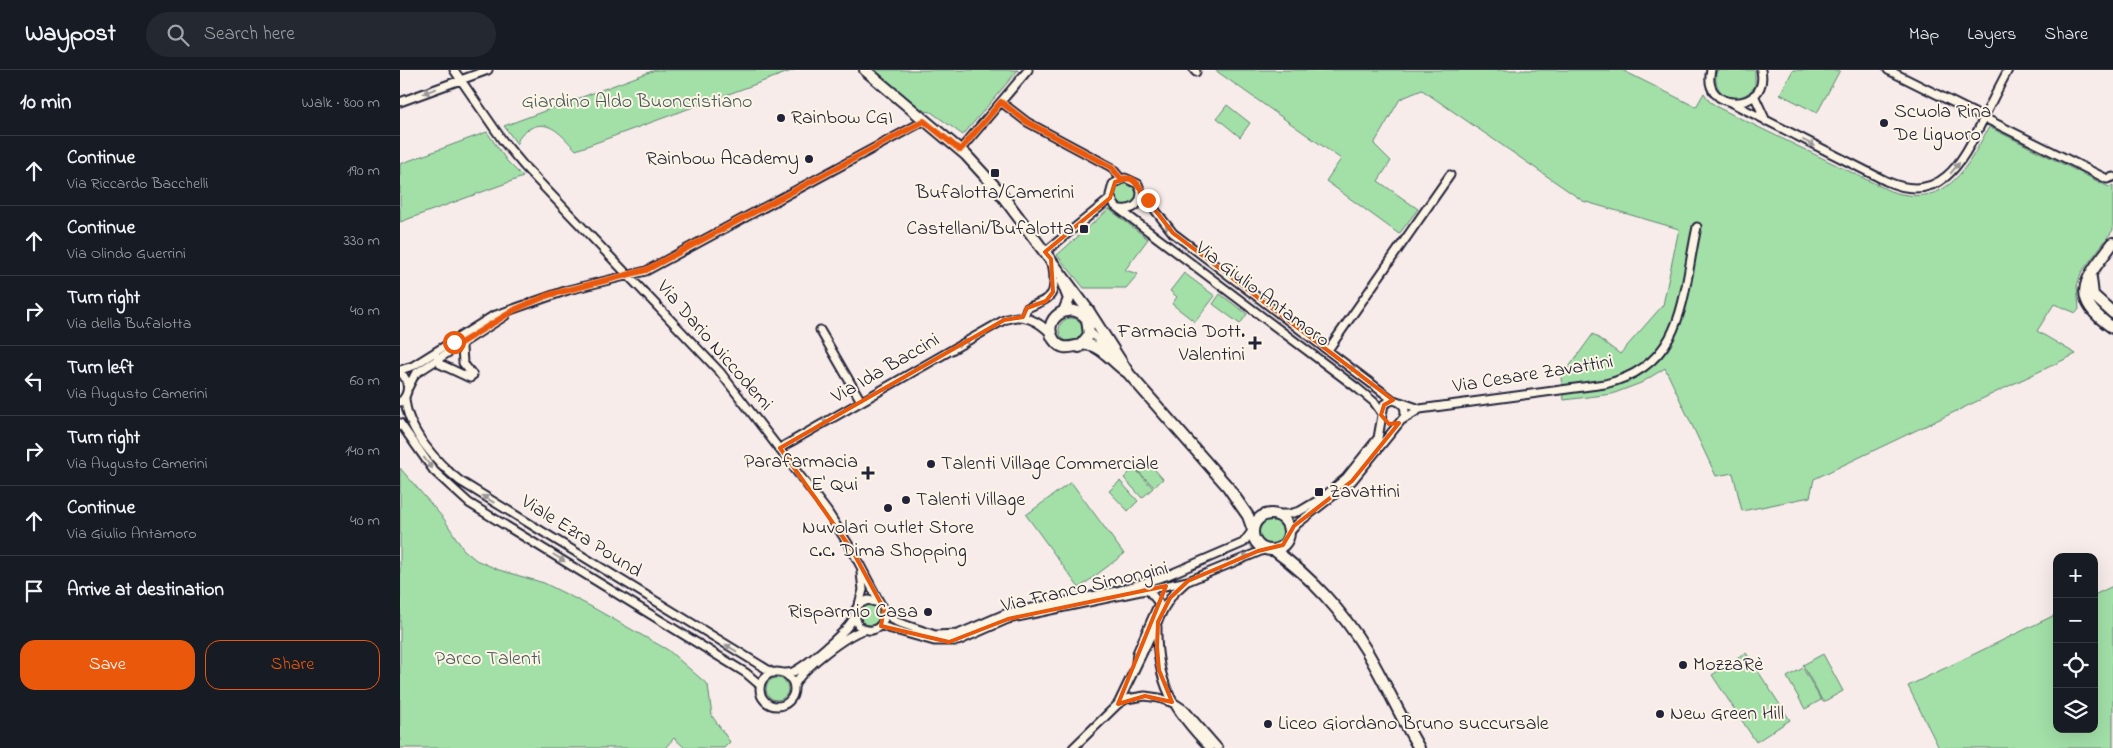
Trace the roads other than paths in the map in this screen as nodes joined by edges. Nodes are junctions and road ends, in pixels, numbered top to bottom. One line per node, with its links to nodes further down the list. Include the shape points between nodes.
1 (454, 70): 9 (street, Via Dario Niccodemi)
2 (488, 70): 9 (street)
3 (865, 70): 15 (street)
4 (1028, 70): 12 (street)
5 (1711, 70): 13 (street, via 1712,88 1722,100)
6 (1761, 70): 10 (street, via 1761,82)
7 (1888, 70): 14 (street)
8 (2008, 70): 14 (street)
9 (461, 80): 11 (street, one-way to 11); 29 (street, Via Dario Niccodemi, via 514,154)
10 (1754, 96): 13 (street); 16 (street)
11 (400, 102)
12 (1001, 102): 17 (street); 20 (street, via 1027,122 1111,167)
13 (1730, 102): 16 (street)
14 (1983, 119): 16 (street, one-way to 14, via 1886,181 1910,188 1935,184 1948,176 1964,157); 19 (street, via 2108,179)
15 (924, 121): 17 (street); 29 (street, via 655,266)
16 (1766, 121)
17 (960, 150): 26 (street, via 1004,197)
18 (1450, 175): 44 (street)
19 (2113, 177)
20 (1121, 179): 21 (street, Via Giulio Antamoro, via 1134,180); 22 (street, via 1112,187)
21 (1141, 192): 23 (street, via 1141,199 1135,206); 44 (street, Via Giulio Antamoro, one-way to 21, via 1170,231)
22 (1111, 198): 23 (street, Via Giulio Antamoro); 26 (street)
23 (1120, 209): 54 (street, Via Giulio Antamoro, via 1357,388 1374,402)
24 (1697, 226): 53 (street, Via Cesare Zavattini, via 1677,322 1661,353 1643,368 1621,380 1605,384)
25 (2113, 243): 28 (street)
26 (1045, 252): 27 (street); 30 (street)
27 (1053, 268): 32 (street, via 1067,293); 35 (street, via 1052,294 1044,302 1027,308)
28 (2092, 272): 33 (street, via 2093,295); 36 (street, via 2086,285 2088,304 2097,317)
29 (629, 275): 31 (street, via 568,290); 57 (street, Via Dario Niccodemi, via 720,372)
30 (1072, 288): 34 (street); 46 (street)
31 (516, 309): 40 (street, via 493,316); 41 (street)
32 (1064, 311): 34 (street, via 1072,310); 39 (street, via 1053,321)
33 (2113, 313)
34 (1083, 315): 38 (street)
35 (1024, 317): 39 (street, via 1040,324); 52 (street, Via Ida Baccini, one-way to 35, via 1007,318)
36 (2113, 328)
37 (820, 330): 52 (street)
38 (1090, 332): 42 (street); 46 (street)
39 (1051, 334): 42 (street, via 1062,347)
40 (451, 341): 41 (street); 43 (street)
41 (459, 344): 45 (street); 45 (street, via 464,364 472,376 442,365)
42 (1079, 347): 48 (street, via 1087,345 1098,349)
43 (437, 350): 45 (street); 47 (street)
44 (1328, 350): 51 (street, Via Giulio Antamoro, one-way to 44)
45 (438, 359): 49 (street, via 415,374)
46 (1122, 362): 48 (street)
47 (400, 371): 49 (street)
48 (1129, 374): 58 (street)
49 (408, 388): 50 (street)
50 (402, 400): 69 (street, Viale Ezra Pound, one-way to 50, via 454,476 413,425)
51 (1396, 401): 53 (street, Via Cesare Zavattini); 54 (street, via 1384,404); 55 (street, via 1405,410)
52 (861, 402): 57 (street, Via Ida Baccini, one-way to 52)
53 (1420, 409): 55 (street, Via Cesare Zavattini)
54 (1381, 413): 55 (street, via 1389,424); 59 (street, via 1378,438 1346,478 1300,511)
55 (1401, 422): 62 (street, Via Cesare Zavattini, via 1352,481 1296,524)
56 (400, 423): 71 (street, Viale Ezra Pound, one-way to 71, via 434,471 458,493)
57 (780, 448): 66 (street, Via Dario Niccodemi, via 827,511)
58 (1228, 487): 60 (street); 61 (street, via 1248,516)
59 (1274, 514): 60 (street); 62 (street, via 1286,520)
60 (1263, 515): 61 (street)
61 (1253, 530): 63 (street, via 1256,542); 64 (street, Via Franco Simongini, via 1246,542)
62 (1288, 537): 63 (street); 68 (street)
63 (1270, 550): 67 (street, Via Franco Simongini, one-way to 63); 68 (street)
64 (1213, 557): 65 (street, Via Franco Simongini); 67 (street)
65 (1204, 561): 72 (street, via 1192,571 1171,579); 76 (street, Via Franco Simongini, via 1138,586 1006,613 962,633 950,635 930,634 898,622)
66 (859, 563): 75 (street, Via Dario Niccodemi, via 863,586); 76 (street, Via Dario Niccodemi)
67 (1219, 569): 70 (street, Via Franco Simongini)
68 (1300, 569): 92 (street, via 1361,643)
69 (604, 571): 71 (street); 81 (street, Viale Ezra Pound)
70 (1188, 580): 72 (street, Via Franco Simongini); 78 (street, via 1170,598)
71 (597, 582): 82 (street, Viale Ezra Pound)
72 (1166, 586): 73 (street, Via Franco Simongini); 74 (street)
73 (1148, 590): 74 (street); 79 (street, Via Franco Simongini, via 1008,619 949,642 929,640)
74 (1159, 603): 83 (street)
75 (859, 604): 76 (street, via 868,600); 77 (street)
76 (882, 606): 79 (street, via 885,617)
77 (854, 617): 80 (street); 84 (street, via 847,629 796,670)
78 (1158, 622): 83 (street); 87 (street, via 1157,660)
79 (881, 626): 80 (street)
80 (864, 630): 86 (street, via 850,636 802,673)
81 (709, 634): 82 (street); 84 (street, Viale Ezra Pound, one-way to 81)
82 (701, 645): 85 (street, Viale Ezra Pound)
83 (1135, 665): 88 (street)
84 (777, 672): 85 (street, via 766,676); 86 (street, via 789,677)
85 (760, 685): 86 (street, via 764,701 778,707 789,702)
86 (794, 687)
87 (1172, 702): 88 (street, via 1144,696); 90 (street); 91 (street, via 1185,710)
88 (1118, 704): 89 (street)
89 (1074, 748)
90 (1210, 748)
91 (1218, 748)
92 (1419, 748)

